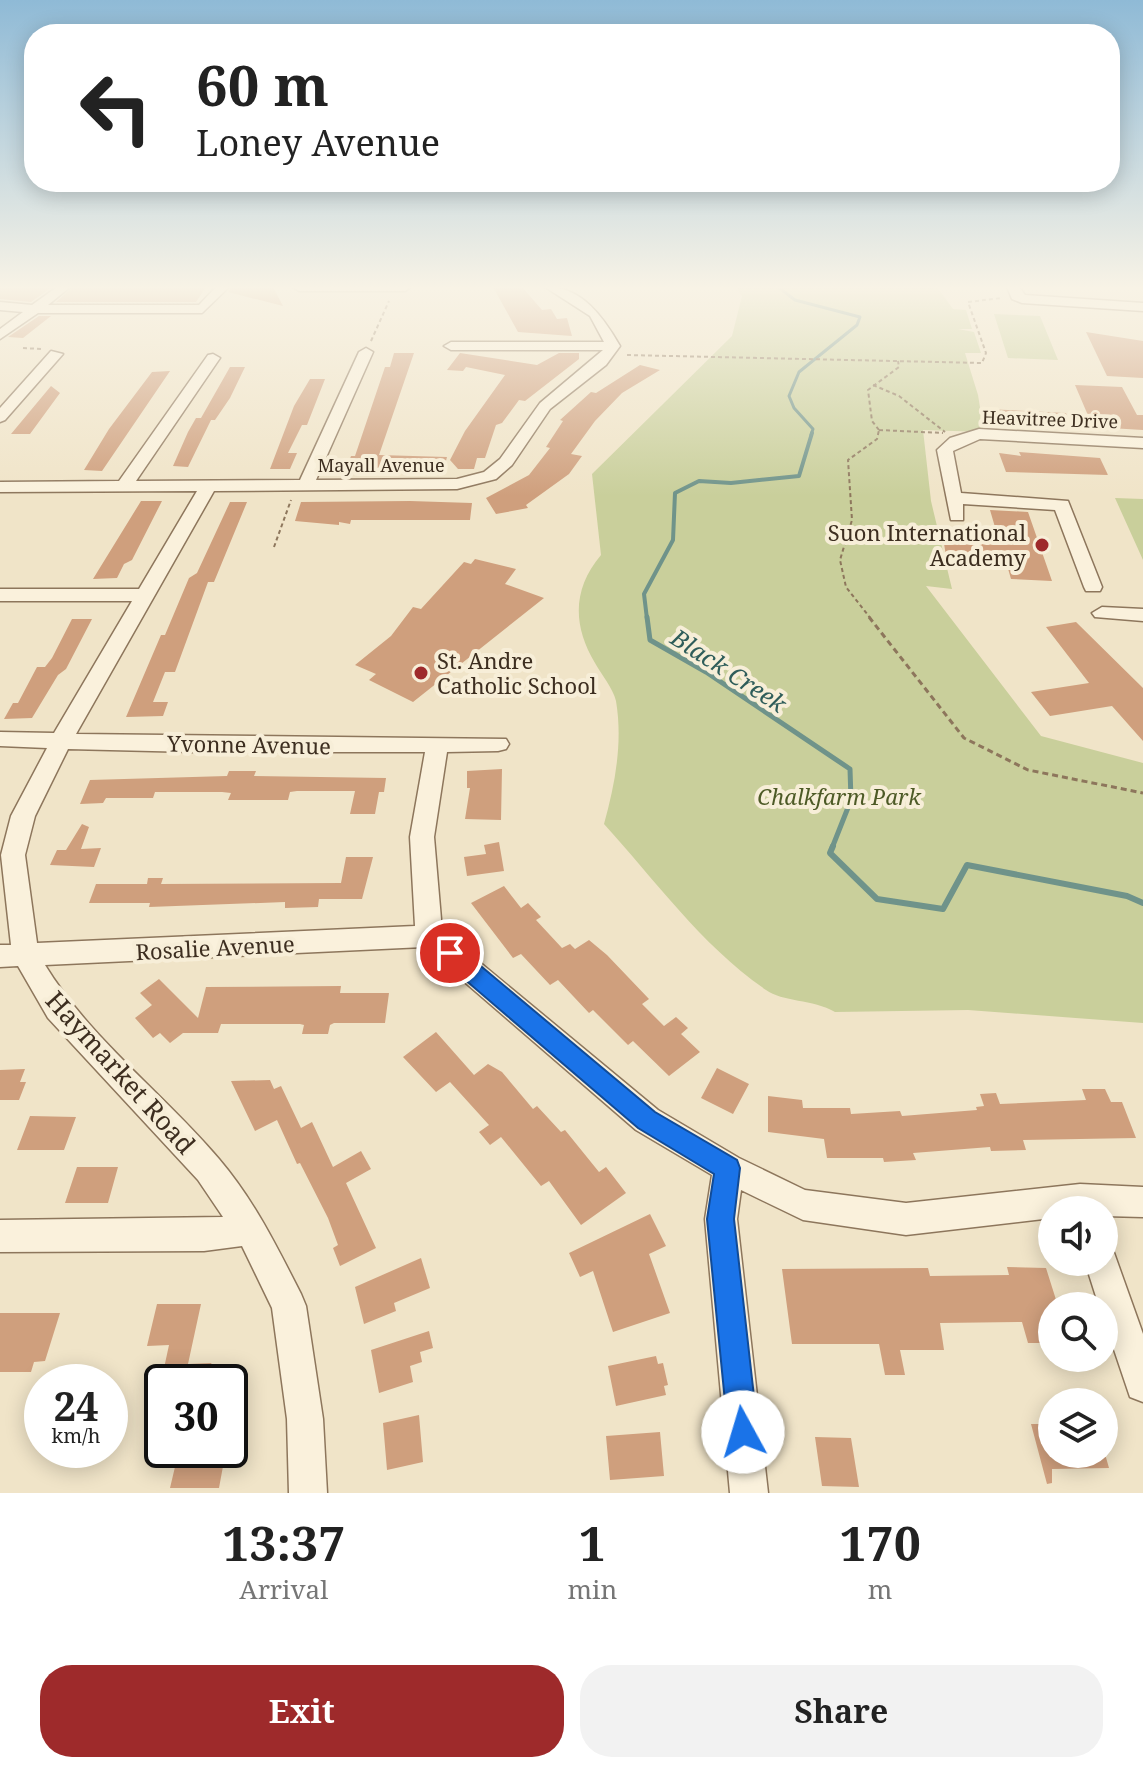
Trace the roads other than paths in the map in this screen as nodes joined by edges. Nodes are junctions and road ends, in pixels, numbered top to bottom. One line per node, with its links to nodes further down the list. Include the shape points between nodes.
1 (54, 357): 6 (street)
2 (364, 357): 9 (street)
3 (603, 357): 9 (street, Mayall Avenue, via 545,406 490,476 457,484)
4 (213, 358): 10 (street)
5 (0, 392): 6 (street)
6 (23, 392): 7 (street)
7 (3, 410)
8 (1143, 443): 13 (street, Heavitree Drive, via 979,434 945,450 955,507 1062,505)
9 (301, 485): 11 (street, Mayall Avenue)
10 (124, 486): 11 (street, Mayall Avenue); 12 (street, Mayall Avenue)
11 (208, 486): 15 (street, Haymarket Road)
12 (0, 487)
13 (1093, 587)
14 (0, 595): 15 (street)
15 (144, 595): 19 (street, Haymarket Road)
16 (1102, 613): 17 (street)
17 (1140, 618)
18 (0, 739): 19 (street, Yvonne Avenue)
19 (62, 739): 21 (street, Yvonne Avenue); 23 (street, Haymarket Road, via 23,816 13,855)
20 (498, 744): 21 (street, Yvonne Avenue)
21 (437, 746): 22 (street, via 422,837)
22 (429, 936): 23 (street, Rosalie Avenue); 24 (street, via 647,1120)
23 (13, 956): 28 (street, Haymarket Road, via 209,1170)
24 (728, 1168): 27 (street, via 803,1205 906,1219); 33 (street, via 721,1219)
25 (1143, 1202): 26 (street)
26 (1118, 1203)
27 (1038, 1208)
28 (251, 1229): 29 (street, via 204,1235); 32 (street, Haymarket Road, via 289,1306 305,1419)
29 (0, 1236)
30 (1106, 1276): 31 (street)
31 (1143, 1384)
32 (308, 1493)
33 (749, 1493)

